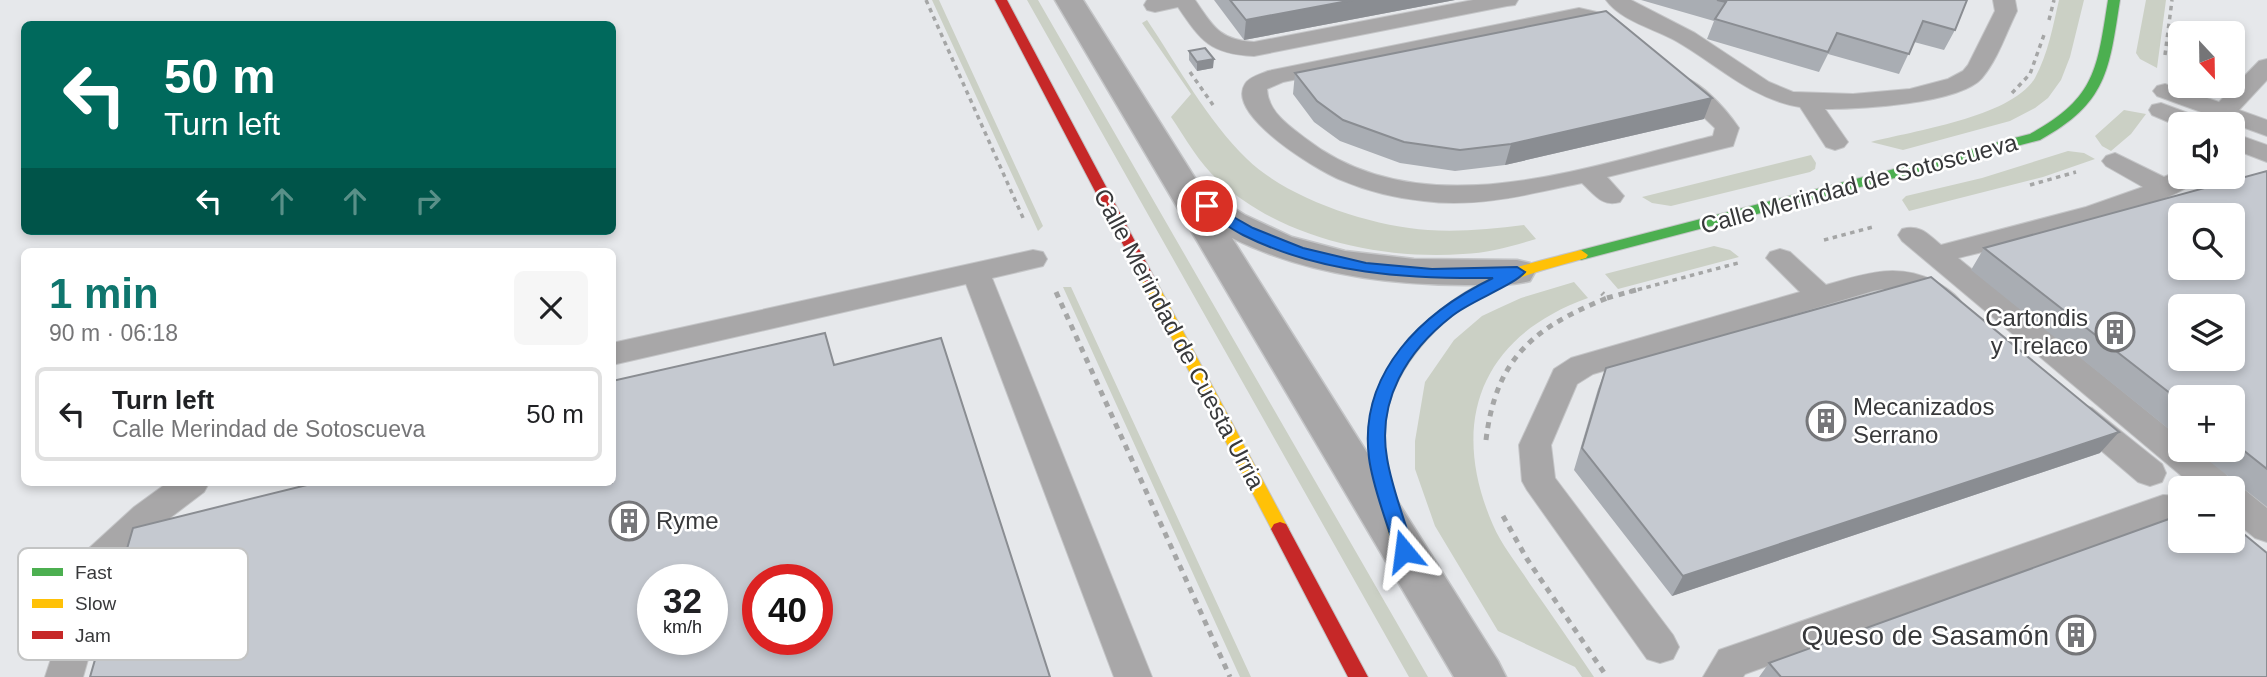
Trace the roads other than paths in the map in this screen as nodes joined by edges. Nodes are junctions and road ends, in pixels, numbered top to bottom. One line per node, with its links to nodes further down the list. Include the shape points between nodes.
1 (1001, 0): 48 (street, Calle Merindad de Cuesta Urria)
2 (1069, 0): 24 (street)
3 (1182, 0): 4 (lane, via 1216,43 1254,50); 8 (lane)
4 (1507, 0)
5 (1617, 0): 12 (lane, via 1760,85)
6 (2004, 0): 12 (lane, via 2006,11 1972,76 1941,90 1867,101)
7 (2113, 0): 31 (street, Calle Merindad de Sotoscueva, via 2096,89 2085,105 2056,129)
8 (1154, 5)
9 (1636, 46): 21 (lane, via 1602,20 1579,15 1276,76 1255,86 1256,102 1304,152 1385,186 1476,195)
10 (1657, 63): 21 (lane, via 1718,115 1727,128 1724,141)
11 (2267, 66): 14 (lane)
12 (1808, 101): 17 (lane)
13 (2179, 112): 14 (lane, via 2163,100)
14 (2223, 112)
15 (2245, 120): 16 (lane)
16 (2267, 129)
17 (1835, 142)
18 (2245, 145): 19 (lane)
19 (2267, 154)
20 (2115, 161): 22 (lane)
21 (1588, 174): 25 (lane)
22 (2168, 180)
23 (2168, 186): 27 (lane, via 2117,205)
24 (1187, 194): 31 (street, Calle Merindad de Sotoscueva, via 1248,232 1299,252 1366,268 1432,274); 43 (street)
25 (1611, 196)
26 (1912, 234): 27 (lane)
27 (1937, 255): 37 (lane)
28 (1780, 258): 32 (lane)
29 (1033, 259): 30 (lane)
30 (976, 272): 34 (lane); 47 (lane)
31 (1517, 272): 43 (street, Calle Merindad de Sotoscueva, via 1446,312 1409,348 1392,372 1378,406 1378,458)
32 (1821, 296): 33 (lane, via 1894,277 1915,281); 44 (lane, via 1582,366 1565,377 1556,393 1535,445 1539,481)
33 (1975, 326)
34 (616, 353)
35 (2057, 396): 36 (lane)
36 (2151, 473)
37 (2204, 476)
38 (188, 486): 42 (lane)
39 (2168, 509): 50 (lane, via 1732,662)
40 (2245, 510): 41 (lane)
41 (2267, 528)
42 (112, 548)
43 (1404, 551): 49 (street)
44 (1660, 647)
45 (69, 660): 46 (lane)
46 (64, 677)
47 (1133, 677)
48 (1358, 677)
49 (1480, 677)
50 (1722, 677)

